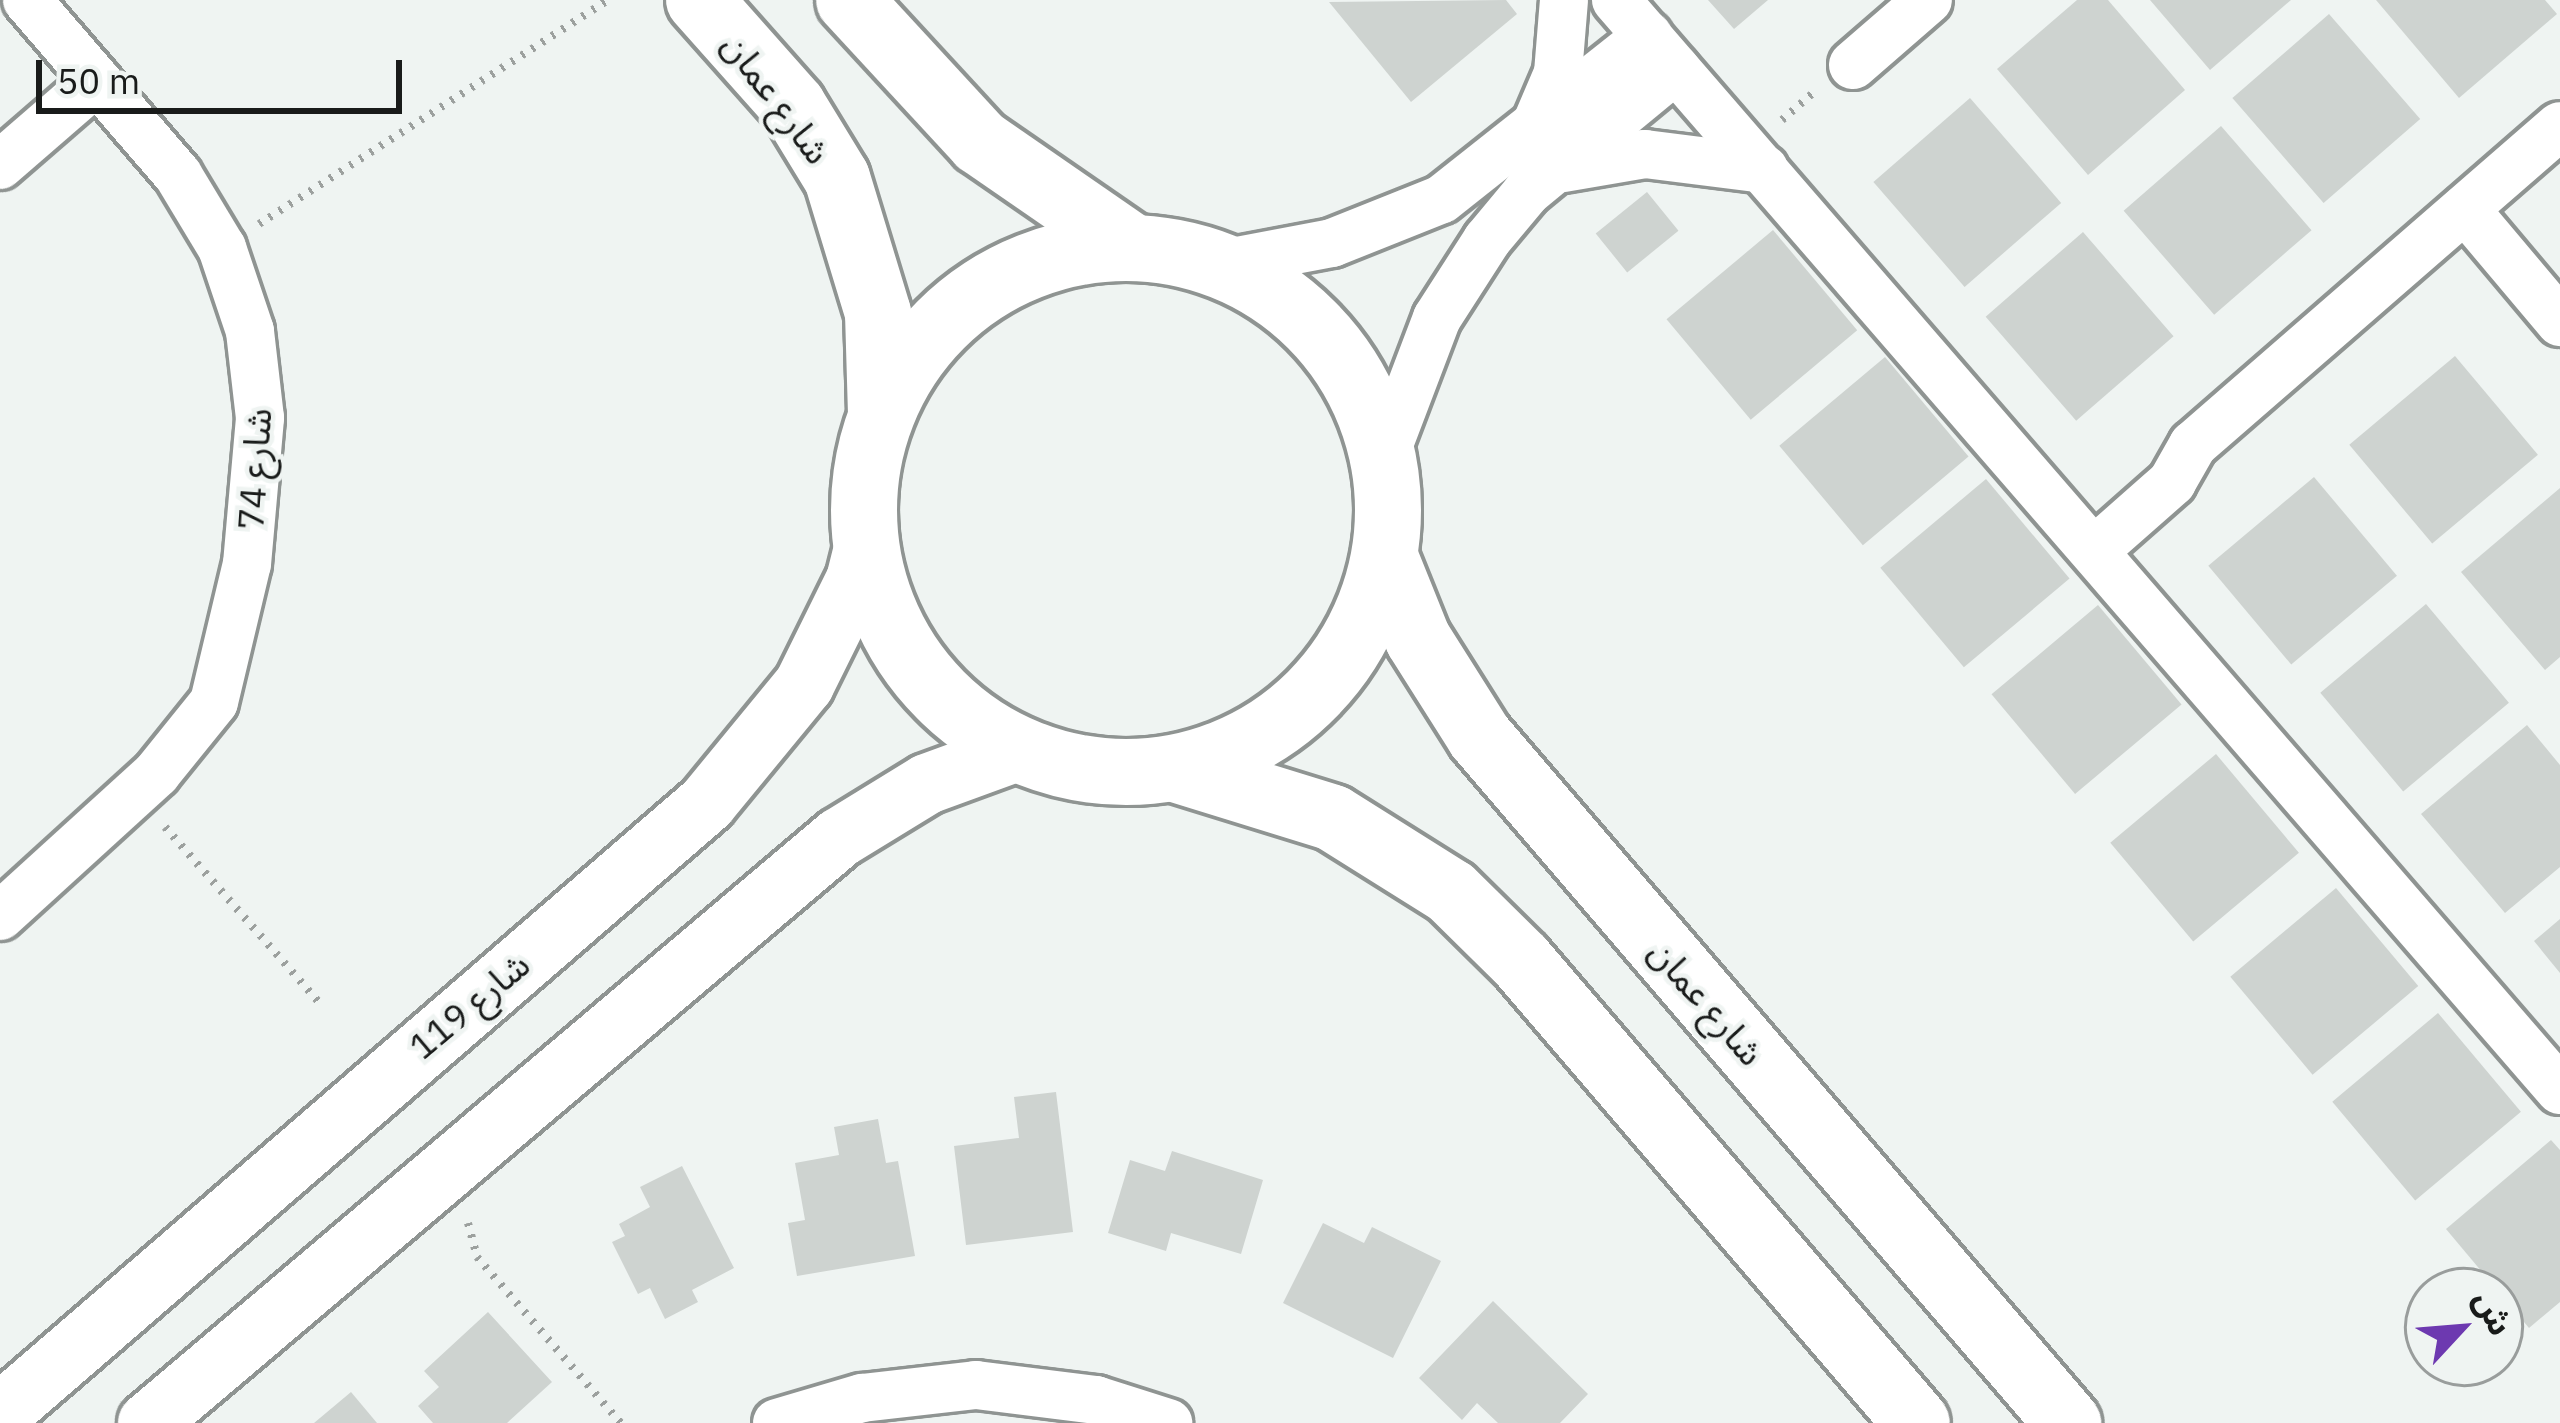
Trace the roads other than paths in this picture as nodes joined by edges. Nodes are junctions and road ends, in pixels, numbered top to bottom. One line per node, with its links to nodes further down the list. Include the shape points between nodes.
1 (27, 0): 9 (street, شارع 74)
2 (699, 0): 18 (main road, شارع عمان, via 793,106 837,178 878,313)
3 (849, 0): 15 (main road, via 980,142)
4 (1564, 0): 11 (street)
5 (1616, 0): 7 (street)
6 (1928, 0): 8 (street)
7 (1662, 52): 11 (street); 13 (street)
8 (1853, 65)
9 (98, 81): 12 (street); 25 (street, شارع 74, via 178,176 222,248 258,375 247,563 214,702 136,793)
10 (2560, 126): 14 (street)
11 (1542, 151): 13 (street); 16 (street, via 1389,222 1281,258); 19 (street, via 1436,318)
12 (0, 165)
13 (1764, 170): 20 (street)
14 (2464, 209): 17 (street); 20 (street, via 2193,446 2152,462)
15 (1132, 247): 16 (main road); 18 (main road, via 1069,252 1028,266 955,309 911,357)
16 (1221, 264): 19 (main road, via 1311,323 1362,397)
17 (2560, 322)
18 (881, 413): 21 (main road, via 865,476)
19 (1383, 460): 22 (main road)
20 (2085, 538): 26 (street)
21 (866, 540): 23 (main road, via 900,644 973,723); 27 (street, شارع 119, via 841,616 804,685 707,803)
22 (1384, 557): 24 (main road, via 1366,618 1334,672 1289,717 1236,750); 32 (main road, شارع عمان, via 1418,639 1480,737)
23 (1020, 750): 24 (main road, via 1070,767); 28 (street, via 927,784 839,838)
24 (1175, 769): 31 (main road, via 1333,818 1451,892 1521,961)
25 (0, 916)
26 (2560, 1090)
27 (0, 1414)
28 (148, 1423)
29 (777, 1423): 30 (street, via 862,1398 976,1385 1096,1400)
30 (1168, 1423)
31 (1917, 1423)
32 (2068, 1423)

